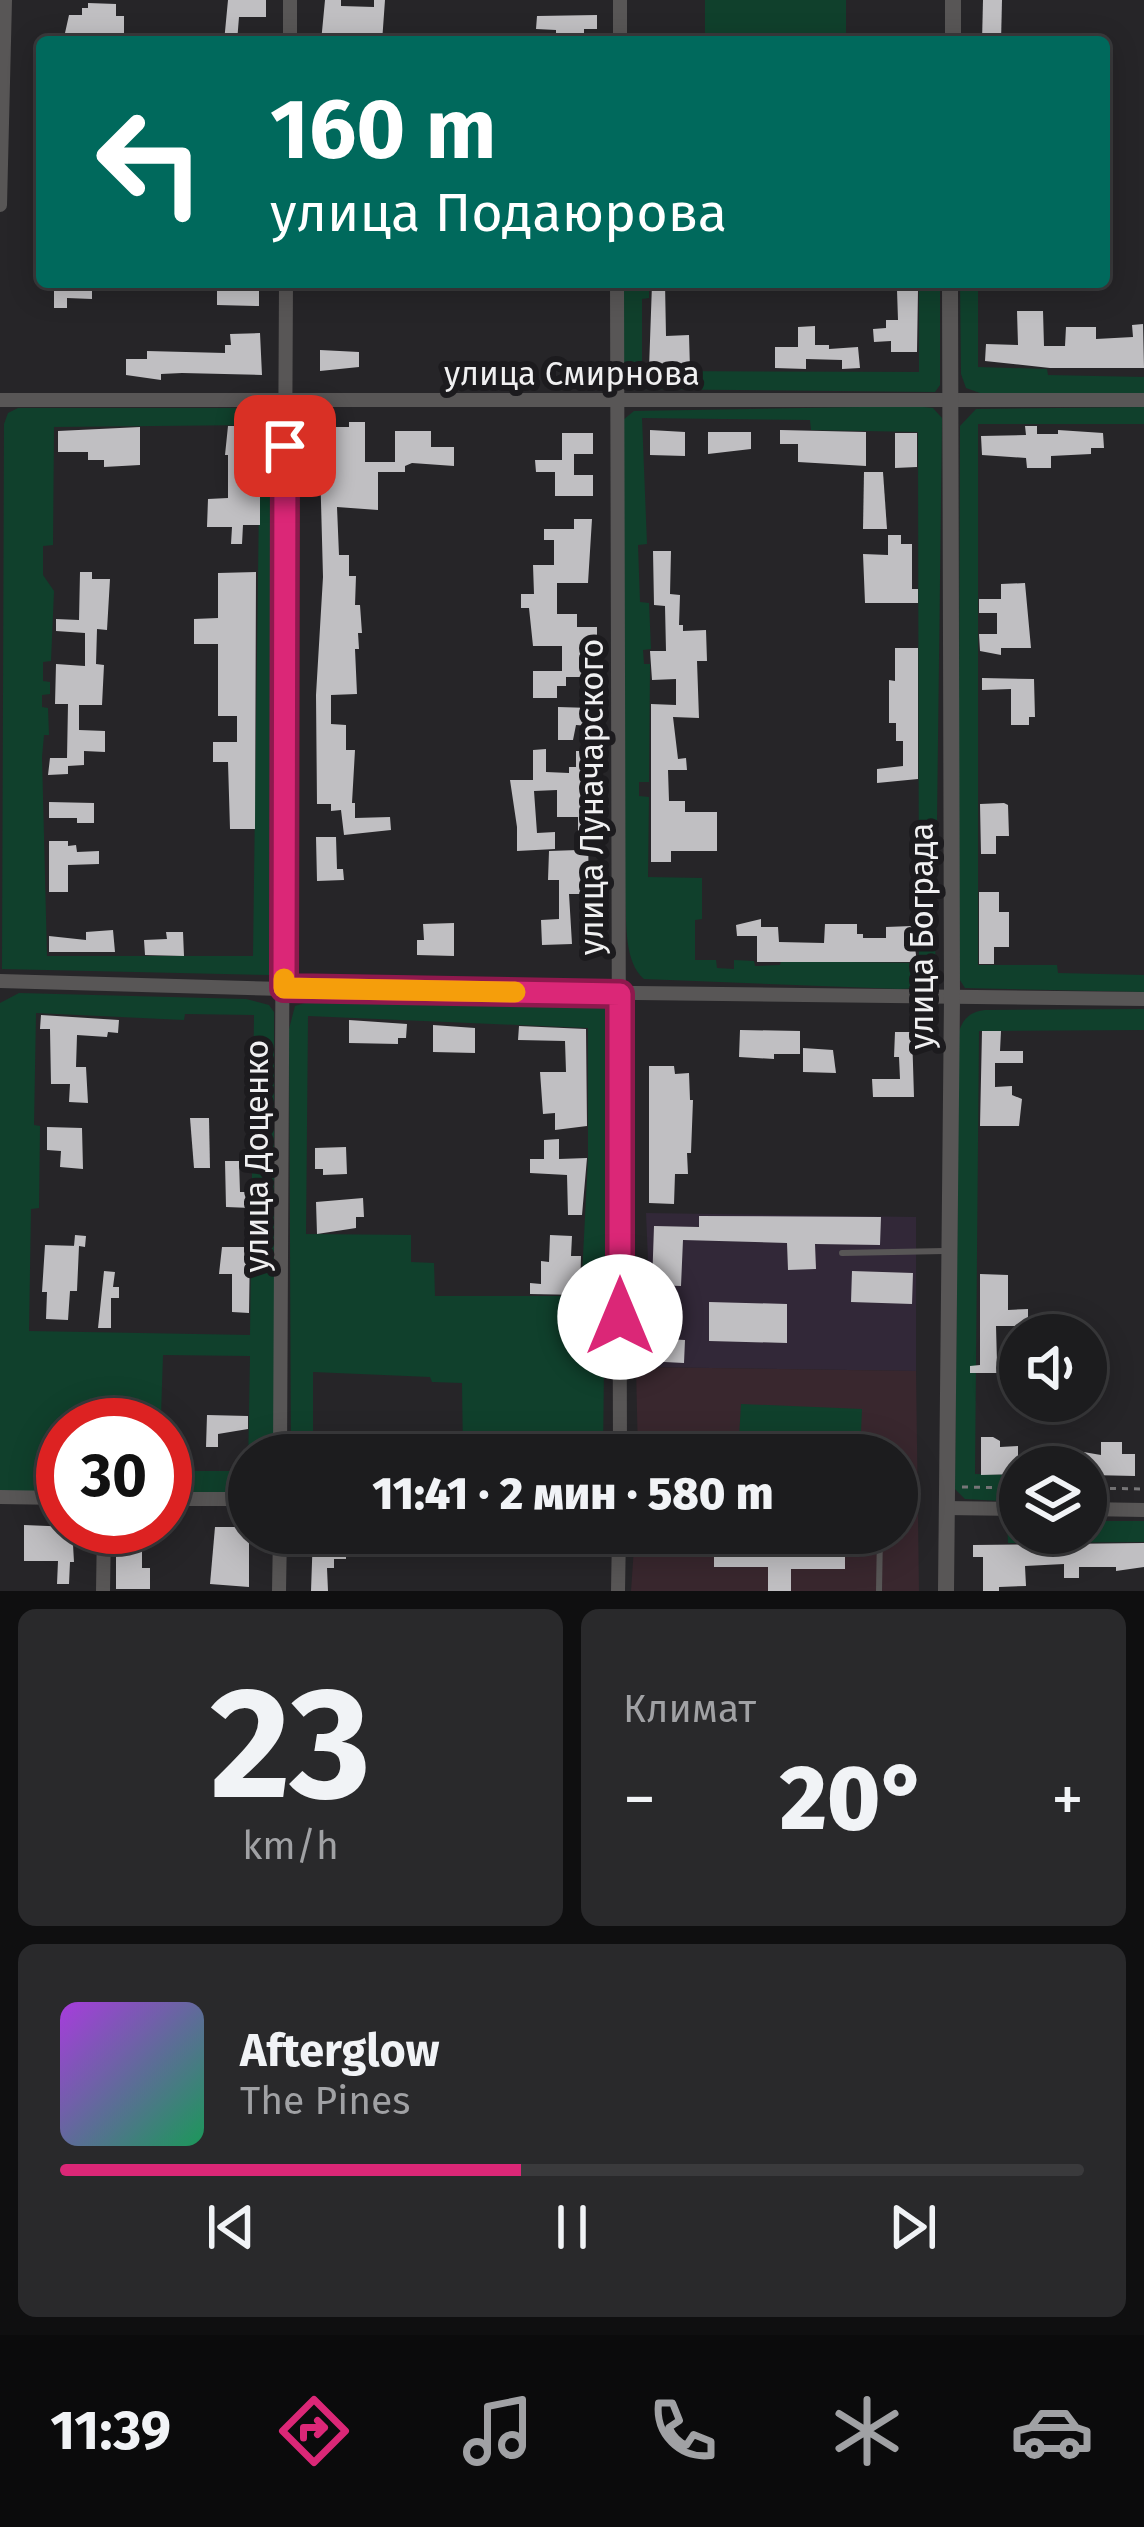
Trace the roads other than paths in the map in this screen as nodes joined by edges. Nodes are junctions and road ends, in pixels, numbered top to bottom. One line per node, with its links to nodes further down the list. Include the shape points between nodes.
1 (4, 0): 8 (street)
2 (290, 0): 5 (street)
3 (620, 0): 6 (street)
4 (953, 0): 7 (street)
5 (290, 36)
6 (620, 36)
7 (953, 36)
8 (0, 206)
9 (286, 288): 15 (street, улица Доценко)
10 (617, 288): 12 (street, улица Луначарского)
11 (950, 288): 16 (street, улица Бограда)
12 (616, 399): 15 (street, улица Смирнова); 16 (street, улица Смирнова); 19 (street, улица Луначарского)
13 (0, 400): 15 (street, улица Смирнова)
14 (1144, 400): 16 (street, улица Смирнова)
15 (285, 401): 18 (street, улица Доценко)
16 (949, 402): 20 (street, улица Бограда)
17 (0, 981): 18 (street)
18 (284, 988): 19 (street); 24 (street, улица Доценко)
19 (620, 994): 20 (street); 25 (street, улица Луначарского)
20 (952, 998): 21 (street); 22 (street, улица Бограда)
21 (1144, 999)
22 (948, 1251): 23 (lane); 30 (street, улица Бограда)
23 (842, 1252)
24 (280, 1434)
25 (620, 1434)
26 (0, 1497): 27 (street)
27 (36, 1498)
28 (192, 1499): 29 (street)
29 (228, 1499)
30 (946, 1508): 31 (street); 42 (street, улица Бограда)
31 (999, 1509)
32 (1107, 1509): 33 (street)
33 (1144, 1510)
34 (104, 1554): 38 (street)
35 (280, 1554): 39 (street)
36 (619, 1554): 40 (street)
37 (880, 1554): 41 (lane)
38 (103, 1591)
39 (279, 1591)
40 (619, 1591)
41 (879, 1591)
42 (946, 1591)

